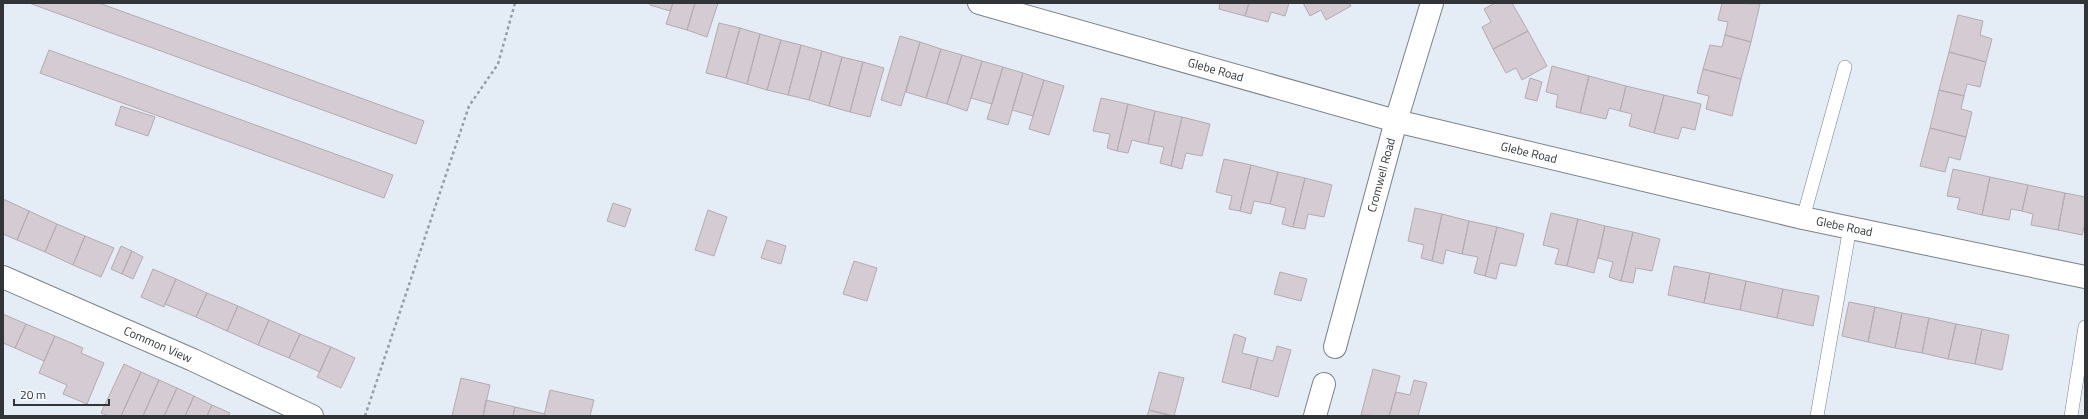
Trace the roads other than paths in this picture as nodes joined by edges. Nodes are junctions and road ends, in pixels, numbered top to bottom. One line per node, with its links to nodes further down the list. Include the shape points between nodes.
1 (1432, 3): 4 (street, Cromwell Road)
2 (985, 4): 4 (street, Glebe Road)
3 (1845, 67): 5 (lane)
4 (1396, 121): 5 (street, Glebe Road); 10 (street, Cromwell Road)
5 (1803, 218): 6 (street, Glebe Road)
6 (1850, 228): 7 (street, Glebe Road); 14 (lane)
7 (2085, 276)
8 (3, 277): 12 (street, Common View, via 193,360)
9 (2085, 327): 15 (lane)
10 (1335, 348)
11 (1324, 384): 13 (street)
12 (312, 416)
13 (1315, 416)
14 (1817, 416)
15 (2071, 416)

